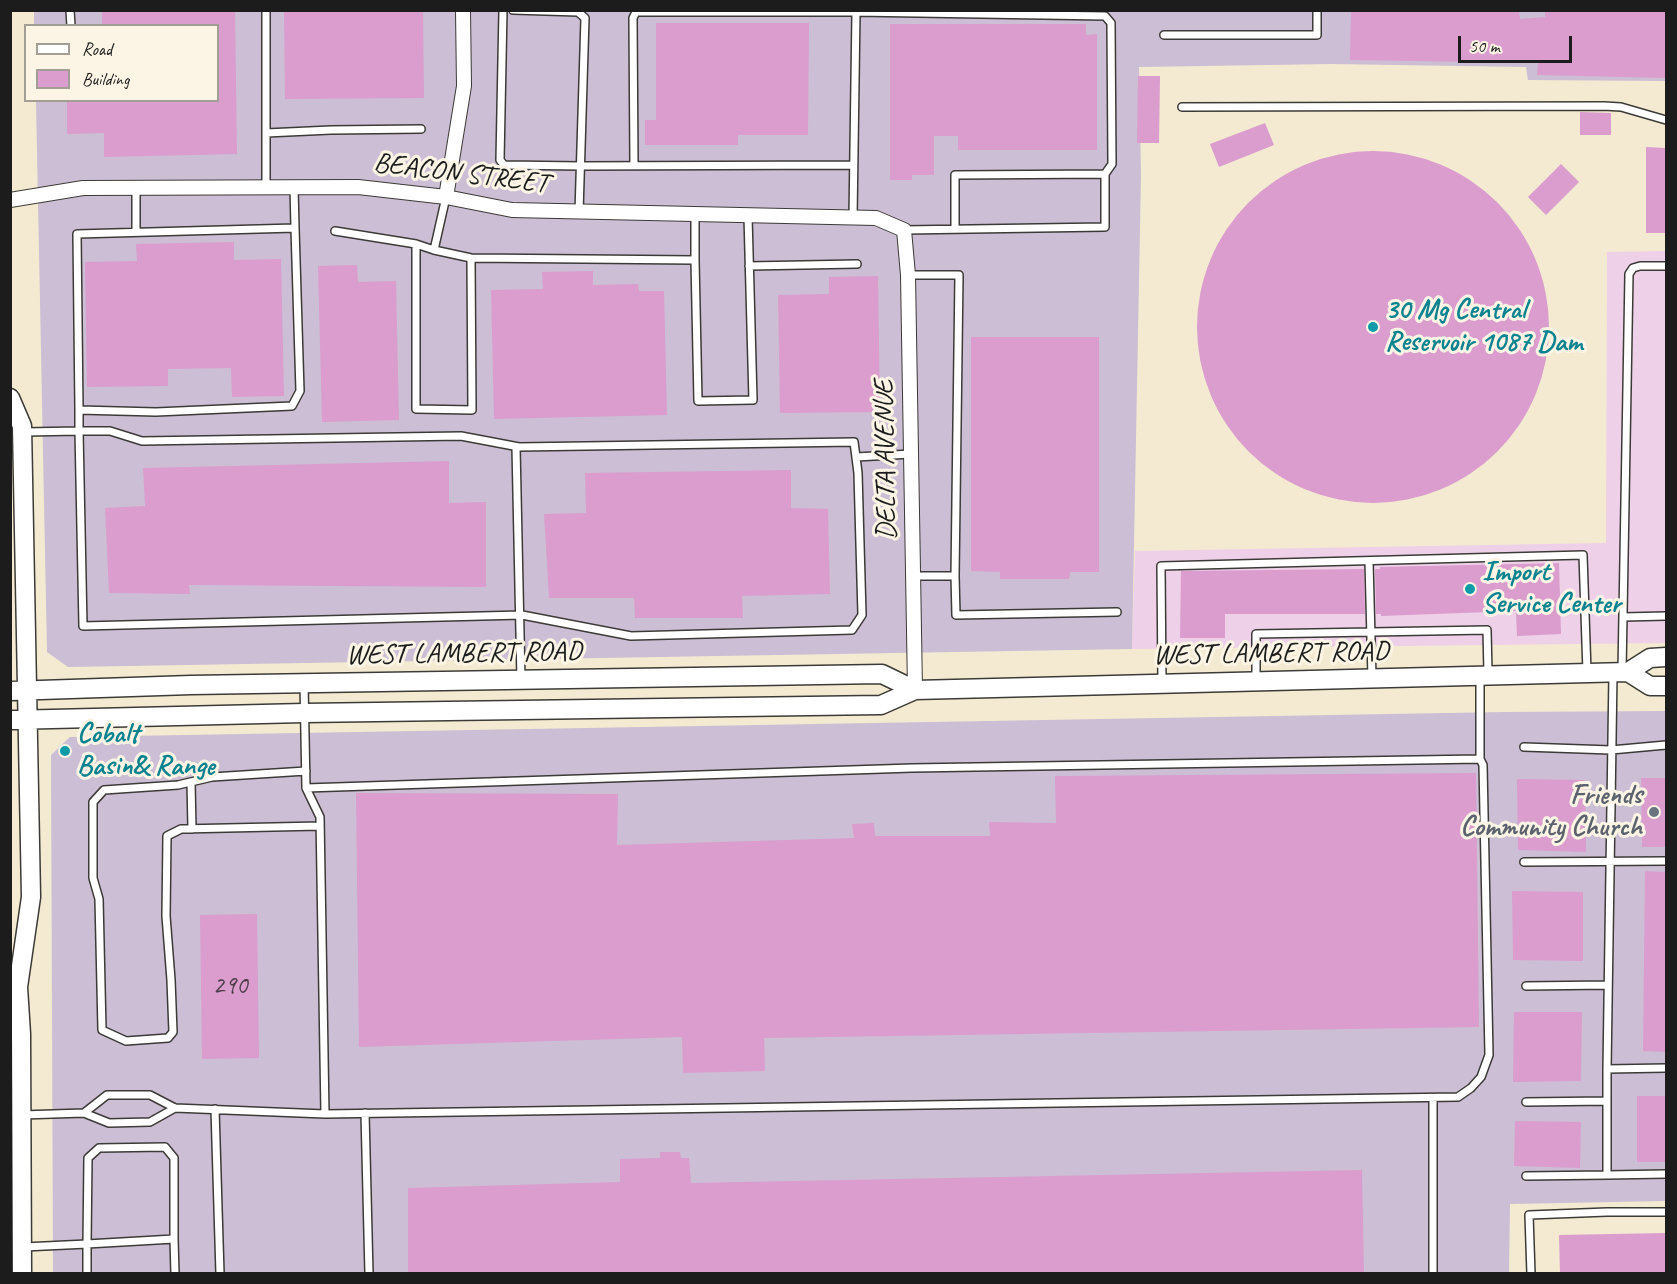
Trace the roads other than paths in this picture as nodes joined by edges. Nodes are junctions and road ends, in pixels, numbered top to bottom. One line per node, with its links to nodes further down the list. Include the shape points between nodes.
1 (266, 10): 11 (lane)
2 (463, 10): 19 (street, via 464,86)
3 (503, 10): 13 (lane, via 500,160 504,165)
4 (513, 10): 13 (lane, via 578,12 585,18)
5 (1317, 10): 7 (lane, via 1317,34)
6 (856, 12): 12 (lane); 14 (lane, via 636,12); 15 (lane, via 1106,16 1111,22 1112,164)
7 (1164, 35)
8 (1182, 106): 9 (lane, via 1604,106)
9 (1666, 120)
10 (421, 129): 11 (lane)
11 (266, 133): 18 (lane)
12 (853, 165): 14 (lane); 24 (lane)
13 (581, 166): 14 (lane); 21 (lane)
14 (634, 166)
15 (1105, 174): 26 (lane, via 1105,227); 26 (lane, via 955,175)
16 (294, 187): 18 (street, BEACON STREET); 19 (street, BEACON STREET, via 358,187); 25 (lane)
17 (136, 188): 18 (street, BEACON STREET); 20 (street, BEACON STREET, via 83,188); 29 (lane)
18 (266, 188)
19 (446, 197): 21 (street, BEACON STREET, via 513,210); 31 (lane)
20 (10, 200)
21 (579, 212): 22 (street, BEACON STREET)
22 (695, 214): 23 (street, BEACON STREET); 33 (lane)
23 (748, 216): 24 (street, BEACON STREET); 35 (lane)
24 (853, 218): 27 (street, BEACON STREET, via 876,218)
25 (295, 228): 29 (lane); 39 (lane, via 300,391 292,406 156,412)
26 (955, 229): 27 (lane)
27 (903, 230): 37 (street, DELTA AVENUE)
28 (335, 231): 30 (lane)
29 (136, 232): 39 (lane, via 76,234)
30 (416, 244): 31 (lane); 32 (lane, via 416,409 472,410)
31 (434, 250): 32 (lane)
32 (471, 258): 33 (lane)
33 (694, 260): 35 (lane, via 699,401 753,400)
34 (857, 264): 35 (lane)
35 (749, 266)
36 (1666, 266): 51 (lane, via 1640,266 1629,274)
37 (908, 275): 43 (street, DELTA AVENUE); 47 (lane, via 959,275)
38 (10, 398): 41 (main road)
39 (79, 410): 40 (lane)
40 (79, 431): 41 (lane); 42 (lane, via 110,431 142,441 461,436); 49 (lane, via 83,626)
41 (22, 432): 64 (main road)
42 (516, 447): 44 (lane, via 854,442); 49 (lane)
43 (911, 454): 44 (lane); 46 (street, DELTA AVENUE)
44 (856, 457): 49 (lane, via 862,615 852,630 631,636)
45 (1369, 561): 52 (lane); 55 (lane, via 1583,555); 61 (lane, via 1161,566)
46 (913, 576): 47 (lane); 63 (street, DELTA AVENUE)
47 (955, 576): 48 (lane, via 956,615)
48 (1117, 612)
49 (520, 615): 58 (lane)
50 (1666, 616): 51 (lane)
51 (1623, 617): 54 (lane)
52 (1371, 633): 56 (lane, via 1486,630); 57 (lane); 59 (lane, via 1256,634)
53 (1666, 657): 54 (main road, WEST LAMBERT ROAD, via 1650,658)
54 (1621, 672): 55 (main road, WEST LAMBERT ROAD); 62 (main road, WEST LAMBERT ROAD, via 1650,686); 69 (lane)
55 (1587, 673): 56 (main road, WEST LAMBERT ROAD)
56 (1484, 676): 57 (main road, WEST LAMBERT ROAD); 70 (lane)
57 (1372, 678): 59 (main road, WEST LAMBERT ROAD)
58 (521, 680): 60 (main road, WEST LAMBERT ROAD); 63 (main road, WEST LAMBERT ROAD, via 882,674)
59 (1256, 681): 61 (main road, WEST LAMBERT ROAD)
60 (304, 683): 64 (main road, WEST LAMBERT ROAD); 65 (lane)
61 (1162, 684): 63 (main road, WEST LAMBERT ROAD)
62 (1666, 686)
63 (915, 690): 65 (main road, WEST LAMBERT ROAD, via 881,705)
64 (19, 691): 66 (main road)
65 (304, 713): 66 (main road, WEST LAMBERT ROAD); 71 (lane)
66 (19, 720): 82 (main road, via 31,897)
67 (1666, 745): 69 (lane)
68 (1524, 747): 69 (lane)
69 (1611, 750): 76 (lane)
70 (1480, 759): 73 (lane, via 912,768); 86 (lane, via 1489,1055 1481,1077 1471,1088 1458,1097)
71 (306, 771): 72 (lane); 73 (lane)
72 (191, 782): 75 (lane); 75 (lane, via 104,790 93,802 102,1030 126,1041 168,1038 173,1032 166,916 167,836)
73 (306, 788): 74 (lane, via 320,817)
74 (320, 826): 75 (lane); 93 (lane)
75 (192, 829)
76 (1610, 861): 77 (lane); 78 (lane); 80 (lane)
77 (1666, 861)
78 (1524, 862)
79 (10, 953): 82 (main road)
80 (1608, 985): 81 (lane); 85 (lane)
81 (1526, 986)
82 (18, 987): 83 (main road)
83 (16, 1034): 94 (main road)
84 (1666, 1068): 85 (lane)
85 (1607, 1069): 87 (lane)
86 (1433, 1098): 92 (lane); 108 (lane)
87 (1607, 1101): 88 (lane); 96 (lane)
88 (1526, 1102)
89 (175, 1108): 90 (lane); 91 (lane, via 150,1122 109,1123); 91 (lane, via 150,1095 108,1095)
90 (215, 1109): 93 (lane); 106 (lane)
91 (84, 1113): 94 (lane)
92 (365, 1113): 93 (lane); 107 (lane)
93 (325, 1114)
94 (22, 1115): 99 (main road)
95 (1666, 1174): 96 (lane)
96 (1607, 1175): 97 (lane)
97 (1526, 1176)
98 (1666, 1212): 109 (lane, via 1529,1215)
99 (16, 1226): 102 (main road)
100 (174, 1239): 101 (lane); 101 (lane, via 174,1158 165,1147 99,1148 88,1158); 105 (lane)
101 (87, 1244): 102 (lane); 104 (lane)
102 (21, 1247): 103 (main road)
103 (22, 1274)
104 (87, 1274)
105 (175, 1274)
106 (220, 1274)
107 (369, 1274)
108 (1433, 1274)
109 (1531, 1274)

